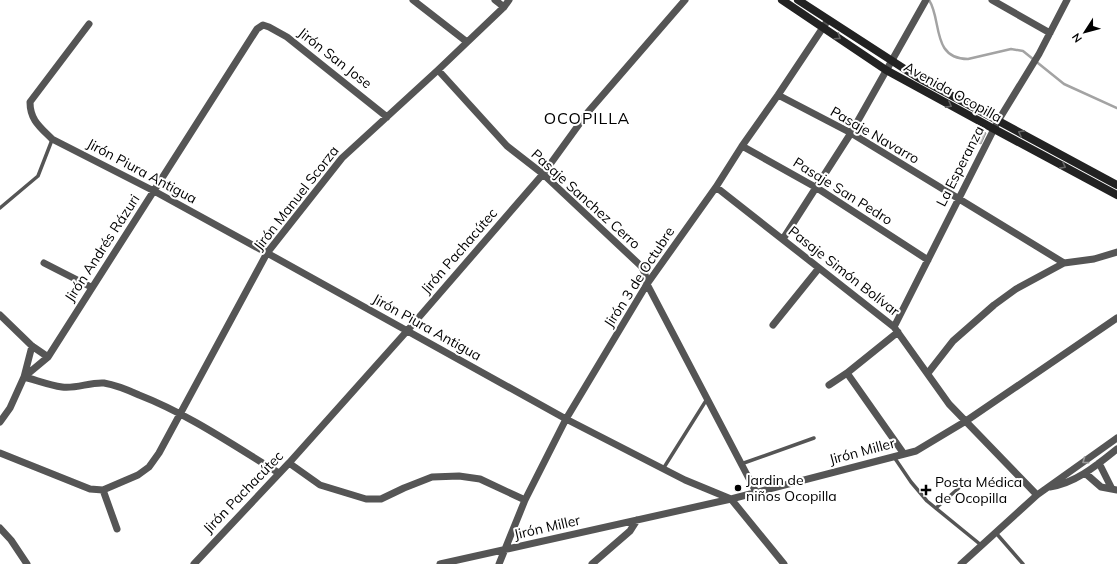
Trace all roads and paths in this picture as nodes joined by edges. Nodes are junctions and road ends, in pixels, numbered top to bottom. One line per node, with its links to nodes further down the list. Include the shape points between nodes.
1 (413, 0): 10 (street)
2 (495, 0): 11 (street)
3 (509, 0): 11 (street, Jirón Manuel Scorza)
4 (685, 0): 27 (street, Jirón Pachacútec, via 588,112)
5 (782, 0): 13 (street, Avenida Ocopilla)
6 (798, 0): 13 (street, Avenida Ocopilla)
7 (992, 0): 15 (street)
8 (1067, 0): 15 (street, La Esperanza)
9 (925, 2): 17 (street)
10 (424, 3): 16 (street)
11 (504, 7): 16 (street, Jirón Manuel Scorza)
12 (89, 24): 25 (street, Jirón Piura Antigua, via 30,102 30,111 34,119)
13 (826, 24): 17 (street, Avenida Ocopilla); 19 (street, Avenida Ocopilla, one-way to 19); 20 (street, Jirón 3 de Octubre)
14 (263, 25): 21 (street, Jirón San Jose, via 287,37); 31 (street, Jirón Andrés Rázuri, via 257,29)
15 (1050, 33): 22 (street, La Esperanza)
16 (467, 42): 18 (street, Jirón Manuel Scorza)
17 (891, 61): 19 (street); 22 (street, Avenida Ocopilla)
18 (438, 70): 21 (street, Jirón Manuel Scorza); 27 (street, Pasaje Sanchez Cerro, via 507,146)
19 (886, 70): 23 (street, Avenida Ocopilla, one-way to 23); 24 (street)
20 (778, 96): 24 (street, Pasaje Navarro); 26 (street, Jirón 3 de Octubre)
21 (387, 116): 37 (street, Jirón Manuel Scorza, via 342,158)
22 (998, 121): 23 (street, La Esperanza); 28 (street, Avenida Ocopilla, one-way to 22)
23 (994, 129): 32 (street, Avenida Ocopilla, one-way to 32); 33 (street, La Esperanza)
24 (851, 134): 30 (street); 33 (street, Pasaje Navarro)
25 (52, 138): 31 (street, Jirón Piura Antigua); 34 (lane, via 38,176)
26 (742, 146): 29 (street, Jirón 3 de Octubre); 30 (street, Pasaje San Pedro)
27 (543, 174): 42 (street, Pasaje Sanchez Cerro, via 642,268); 48 (street, Jirón Pachacútec)
28 (1117, 185)
29 (716, 187): 35 (street, Pasaje Simón Bolívar); 42 (street, Jirón 3 de Octubre)
30 (817, 188): 35 (street); 38 (street, Pasaje San Pedro)
31 (154, 191): 37 (street, Jirón Piura Antigua); 43 (street, Jirón Andrés Rázuri)
32 (1117, 195)
33 (958, 199): 38 (street, La Esperanza); 40 (street, Pasaje Navarro)
34 (0, 208)
35 (783, 239): 41 (street, Pasaje Simón Bolívar)
36 (1117, 252): 40 (street, via 1094,259)
37 (267, 253): 48 (street, Jirón Piura Antigua); 56 (street, Jirón Manuel Scorza)
38 (928, 260): 47 (street, La Esperanza)
39 (44, 263): 43 (street)
40 (1064, 263): 52 (street, via 1016,289 994,305 953,341)
41 (820, 268): 46 (street); 47 (street, Pasaje Simón Bolívar)
42 (647, 284): 55 (street, Pasaje Sanchez Cerro); 57 (street, Jirón 3 de Octubre)
43 (91, 287): 50 (street, Jirón Andrés Rázuri)
44 (0, 315): 49 (street)
45 (1117, 318): 58 (street, Jirón Miller)
46 (773, 325)
47 (896, 329): 51 (street); 52 (street, Pasaje Simón Bolívar)
48 (407, 331): 57 (street, Jirón Piura Antigua); 66 (street, Jirón Pachacútec)
49 (32, 346): 50 (street); 53 (street)
50 (48, 357): 53 (street, Jirón Andrés Rázuri)
51 (847, 373): 54 (street); 64 (street)
52 (928, 373): 58 (street, Pasaje Simón Bolívar, via 949,404)
53 (24, 377): 56 (street, via 62,387 104,383 146,397); 59 (street, Jirón Andrés Rázuri, via 10,408)
54 (828, 385)
55 (707, 399): 68 (street, Pasaje Sanchez Cerro); 69 (lane)
56 (181, 414): 70 (street); 74 (street, Jirón Manuel Scorza, via 149,467 138,475)
57 (566, 419): 69 (street, Jirón Piura Antigua); 79 (street, Jirón 3 de Octubre)
58 (966, 421): 64 (street, Jirón Miller, via 916,451); 77 (street, Pasaje Simón Bolívar)
59 (0, 422)
60 (814, 438): 68 (lane)
61 (1117, 438): 73 (street, one-way to 73)
62 (1117, 449): 67 (street)
63 (0, 453): 74 (street, via 90,489)
64 (904, 454): 65 (street, Jirón Miller)
65 (893, 457): 76 (street, Jirón Miller); 80 (lane, via 911,482)
66 (289, 463): 70 (street, Jirón Pachacútec); 79 (street, via 320,485 366,499 381,499 432,477 460,476 480,479)
67 (1099, 463): 71 (street); 75 (street)
68 (741, 464): 76 (street, Pasaje Sanchez Cerro)
69 (663, 469): 78 (street, Jirón Piura Antigua)
70 (279, 473): 88 (street, Jirón Pachacútec)
71 (1085, 473): 73 (street, via 1062,485); 75 (street, via 1101,487)
72 (968, 480): 80 (lane)
73 (1048, 487): 77 (street)
74 (103, 490): 83 (street)
75 (1114, 490)
76 (756, 492): 78 (street, Jirón Miller)
77 (1037, 495): 84 (street)
78 (731, 499): 81 (street, Jirón Miller); 92 (street, Jirón Piura Antigua)
79 (525, 500): 86 (street, Jirón 3 de Octubre)
80 (936, 508): 85 (lane)
81 (637, 520): 86 (street, Jirón Miller); 91 (street, via 630,531)
82 (0, 528): 87 (street)
83 (117, 529)
84 (996, 532): 85 (street); 94 (lane)
85 (981, 545): 93 (street)
86 (504, 550): 89 (street, Jirón Miller); 90 (street, Jirón 3 de Octubre)
87 (27, 564)
88 (194, 564)
89 (440, 564)
90 (499, 564)
91 (593, 564)
92 (784, 564)
93 (960, 564)
94 (1022, 564)

